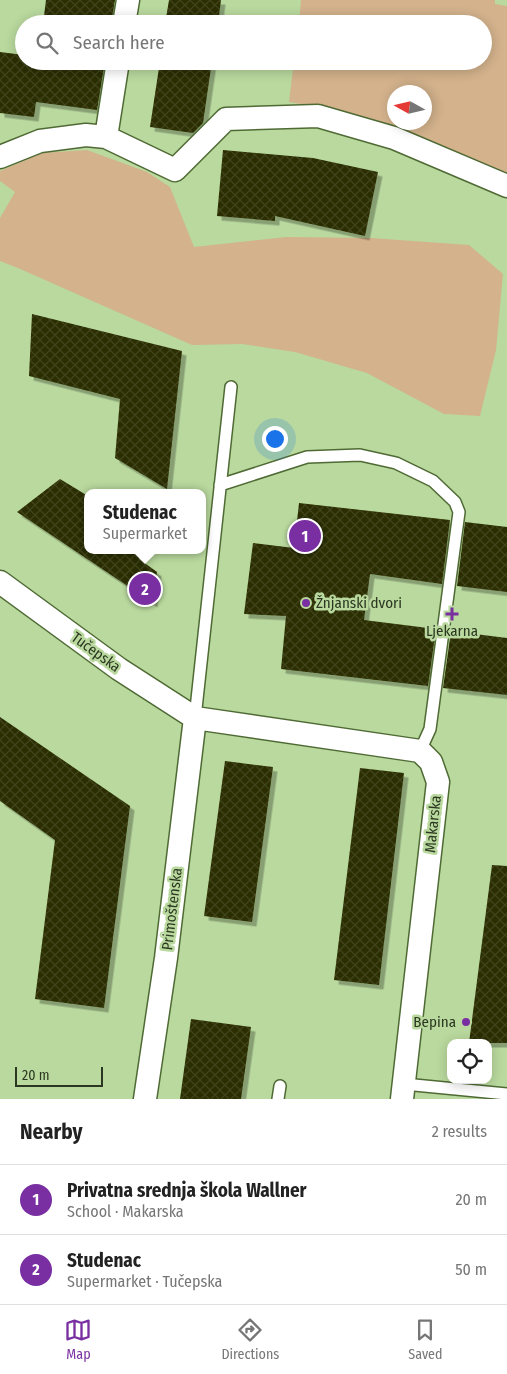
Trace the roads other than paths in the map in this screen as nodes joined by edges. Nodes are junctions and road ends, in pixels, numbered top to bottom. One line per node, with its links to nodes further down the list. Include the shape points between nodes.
1 (128, 0): 2 (street)
2 (126, 15)
3 (117, 70): 4 (street)
4 (106, 137): 5 (street, via 86,135 40,141); 6 (street, via 175,170 226,119 318,116 394,138)
5 (0, 157)
6 (507, 186)
7 (231, 387): 8 (lane)
8 (220, 485): 10 (lane); 11 (lane, via 307,457 360,455 396,464 433,481 456,502 459,512 430,729)
9 (0, 582): 10 (street, Tučepska, via 119,669)
10 (195, 718): 11 (street); 15 (street, Primoštenska)
11 (420, 752): 13 (street, Makarska, via 431,762 438,782)
12 (280, 1086): 16 (lane)
13 (403, 1091): 14 (lane)
14 (507, 1094)
15 (146, 1099)
16 (278, 1099)

